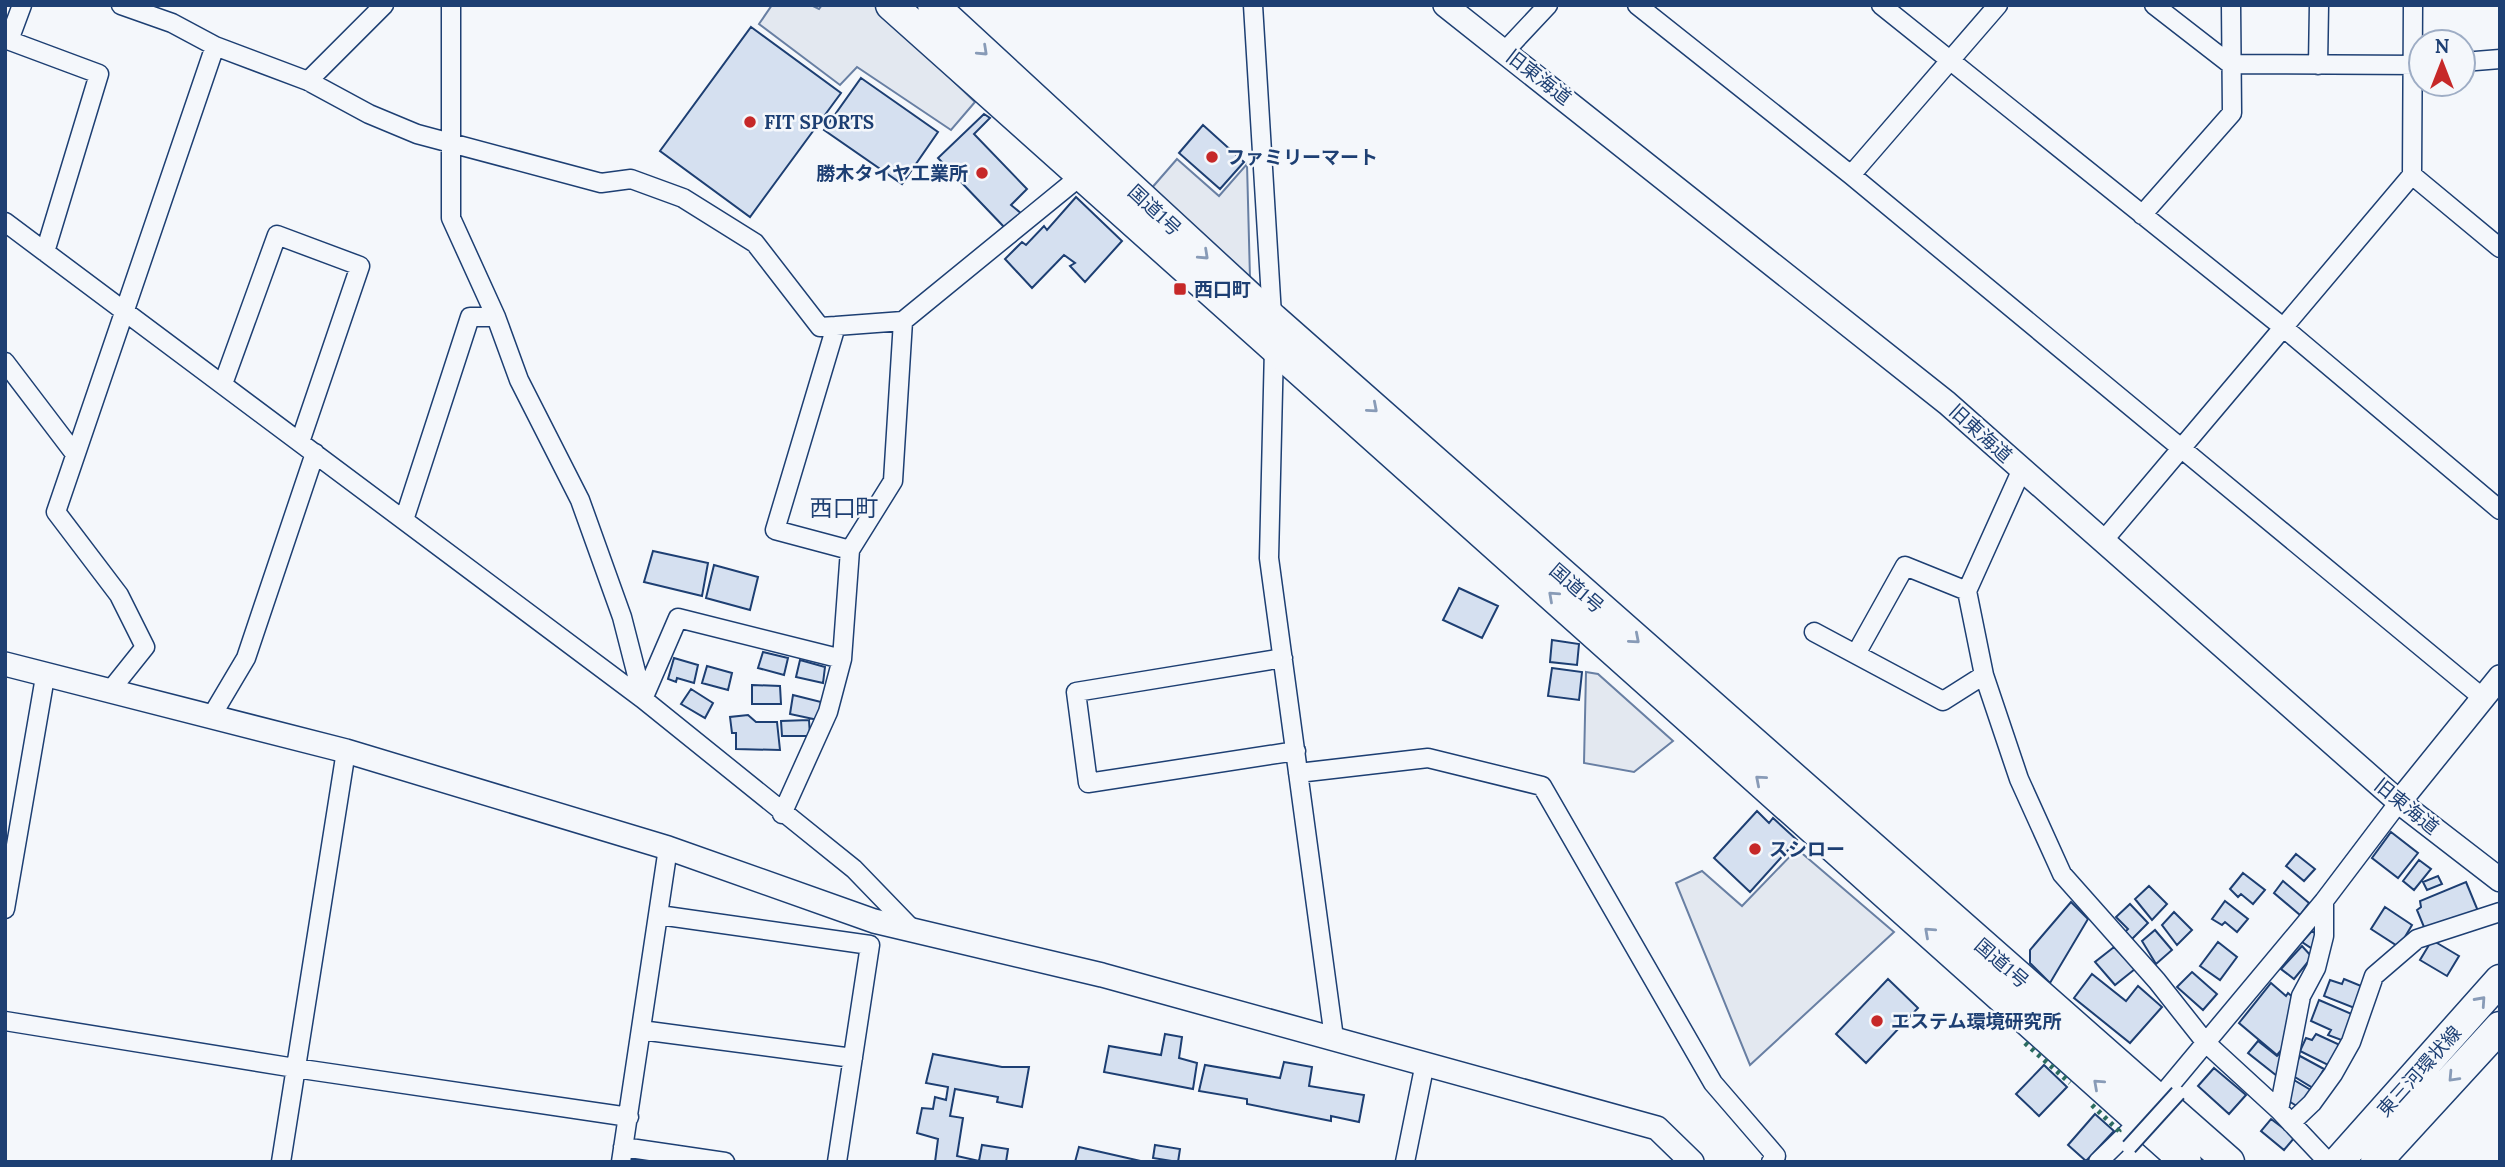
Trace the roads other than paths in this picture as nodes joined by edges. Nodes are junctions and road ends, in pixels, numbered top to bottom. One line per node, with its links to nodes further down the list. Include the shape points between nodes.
1 (22, 5): 18 (street, via 12,33)
2 (121, 5): 20 (street, via 172,23)
3 (384, 5): 28 (street)
4 (451, 5): 30 (street)
5 (891, 5): 31 (main road, 国道1号)
6 (933, 5): 43 (main road, 国道1号, one-way to 43)
7 (1253, 5): 43 (street)
8 (1445, 5): 21 (street, 旧東海道)
9 (1548, 5): 21 (street)
10 (1637, 5): 32 (street)
11 (1881, 5): 23 (street)
12 (1998, 5): 23 (street)
13 (2154, 5): 25 (street)
14 (2231, 5): 25 (street)
15 (2319, 5): 26 (street)
16 (2413, 5): 17 (street)
17 (2415, 28)
18 (5, 33)
19 (5, 39): 37 (street, via 99,74)
20 (215, 46): 28 (street); 38 (street)
21 (1505, 51): 49 (street, 旧東海道, via 1947,403)
22 (2500, 59): 24 (street)
23 (1951, 61): 32 (street); 34 (street)
24 (2477, 61)
25 (2230, 64): 26 (street); 34 (street, via 2232,113)
26 (2318, 65): 27 (street)
27 (2407, 65)
28 (308, 81): 30 (street, via 369,114)
29 (2416, 98): 33 (street)
30 (451, 145): 39 (street, via 451,218); 41 (street, via 601,183 631,179 683,198 755,243 820,327)
31 (1083, 174): 40 (street); 43 (main road, 国道1号)
32 (1851, 175): 47 (street)
33 (2412, 175): 36 (street); 42 (street)
34 (2143, 215): 42 (street)
35 (5, 222): 37 (street)
36 (2500, 248)
37 (45, 252): 38 (street)
38 (124, 310): 45 (street); 48 (street)
39 (496, 317): 51 (street, via 470,317); 65 (street, via 519,380 580,500 622,617)
40 (903, 321): 41 (street); 53 (street, via 893,481)
41 (836, 326): 53 (street, via 775,530)
42 (2284, 328): 47 (street); 50 (street)
43 (1273, 333): 57 (street, via 1269,558); 88 (main road, 国道1号)
44 (5, 362): 48 (street)
45 (223, 384): 46 (street); 46 (street, via 277,235 360,266)
46 (307, 447): 51 (street); 66 (street, via 246,658)
47 (2181, 449): 52 (street); 64 (street)
48 (75, 454): 63 (street, via 56,512 119,595 145,647)
49 (2022, 470): 52 (street, 旧東海道); 54 (street)
50 (2500, 510)
51 (404, 520): 65 (street)
52 (2103, 541): 70 (street, 旧東海道)
53 (850, 550): 58 (street)
54 (1967, 591): 56 (street, via 1905,566); 60 (street)
55 (1814, 632): 56 (street)
56 (1857, 652): 60 (street, via 1942,701)
57 (1283, 658): 68 (street); 68 (street, via 1076,692 1088,783)
58 (842, 659): 65 (street, via 678,618); 71 (street, via 828,712)
59 (5, 664): 61 (street)
60 (1984, 675): 84 (street, via 2019,779 2062,874)
61 (45, 677): 63 (street); 75 (street)
62 (2500, 677): 64 (street)
63 (109, 692): 66 (street)
64 (2483, 698): 70 (street)
65 (643, 699): 71 (street)
66 (211, 718): 67 (street)
67 (346, 751): 72 (street); 87 (street)
68 (1296, 751): 69 (street)
69 (1298, 773): 83 (street); 97 (street, via 1428,758 1542,786 1713,1083 1776,1156)
70 (2399, 802): 73 (street, 旧東海道); 74 (street)
71 (782, 814): 78 (street, via 854,869)
72 (668, 848): 77 (street); 78 (street, via 874,921)
73 (2500, 880)
74 (2324, 901): 84 (street); 90 (street, via 2324,936 2316,968 2301,996)
75 (5, 909)
76 (2500, 912): 90 (street, via 2417,939 2374,976 2351,1042 2333,1074 2312,1103)
77 (659, 915): 82 (street); 85 (street, via 870,946)
78 (914, 930): 83 (street)
79 (2500, 980): 102 (main road, 東三河環状線, one-way to 79)
80 (5, 1021): 87 (street)
81 (2500, 1027): 103 (main road, 東三河環状線, one-way to 103)
82 (641, 1030): 85 (street); 89 (street)
83 (1334, 1038): 86 (street)
84 (2206, 1043): 88 (street); 90 (street)
85 (853, 1058): 94 (street)
86 (1425, 1063): 95 (street); 96 (street, via 1657,1128)
87 (295, 1068): 89 (street); 92 (street)
88 (2151, 1116): 98 (street); 99 (main road, 国道1号); 100 (main road, 国道1号)
89 (629, 1117): 91 (street)
90 (2285, 1117): 101 (street)
91 (622, 1154): 93 (street)
92 (281, 1162)
93 (725, 1162)
94 (837, 1162)
95 (1405, 1162)
96 (1692, 1162)
97 (1771, 1162)
98 (2098, 1162)
99 (2186, 1162)
100 (2229, 1162)
101 (2328, 1162)
102 (2338, 1162)
103 (2376, 1162)

